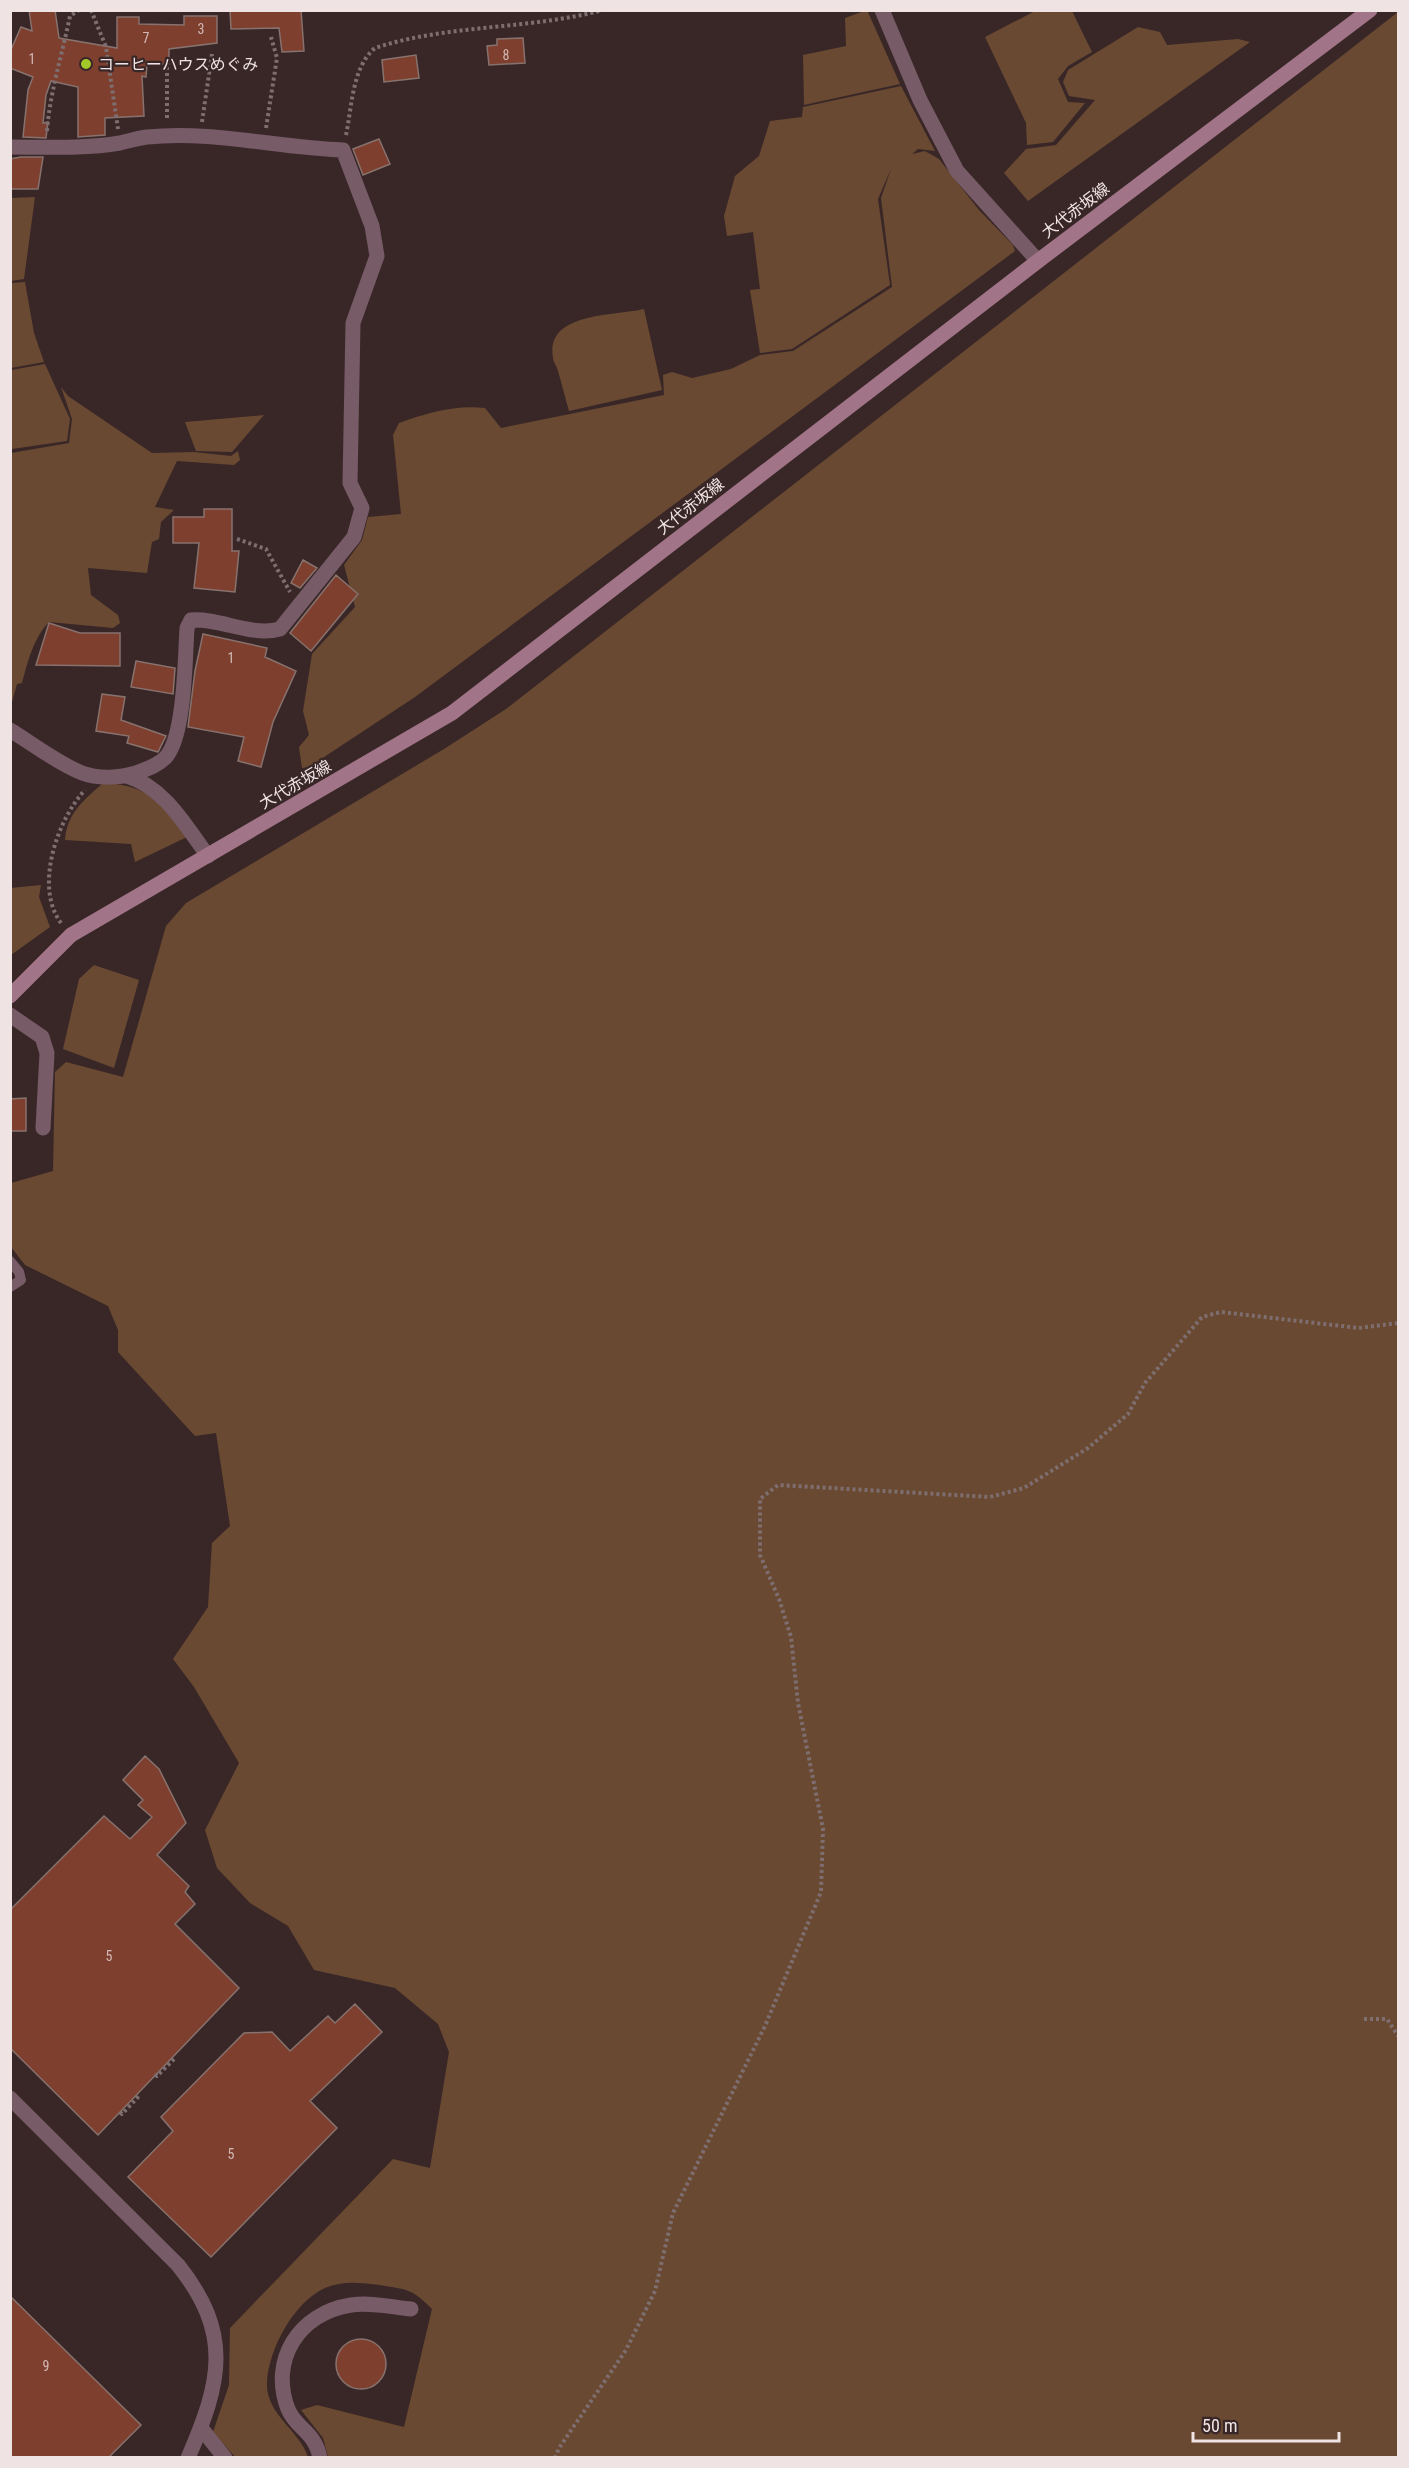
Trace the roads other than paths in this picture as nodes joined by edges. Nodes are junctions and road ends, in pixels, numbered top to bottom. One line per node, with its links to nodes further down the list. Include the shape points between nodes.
1 (882, 10): 4 (street, via 920,100 957,171)
2 (1370, 10): 4 (main road, 大代赤坂線)
3 (10, 147): 6 (street, via 200,137 343,150 372,226 377,256 353,323 350,483 362,508 354,537 280,629 267,633 205,619 191,620 175,741 165,758 151,768)
4 (1038, 261): 7 (main road, 大代赤坂線, via 452,713)
5 (10, 730): 6 (street, via 81,772 97,777)
6 (127, 776): 7 (street, via 145,782 174,809)
7 (208, 856): 8 (main road, 大代赤坂線, via 71,935)
8 (10, 996)
9 (10, 1015): 10 (street, via 42,1037 47,1053)
10 (43, 1128)
11 (10, 1261): 12 (lane, via 21,1280)
12 (10, 1287)
13 (10, 2098): 15 (street, via 178,2265 199,2294 209,2313 217,2358 216,2379)
14 (411, 2309): 18 (street, via 352,2305 324,2314 300,2329 285,2358 280,2385 289,2412 317,2443)
15 (201, 2428): 16 (street); 17 (street)
16 (188, 2457)
17 (225, 2457)
18 (320, 2457)

